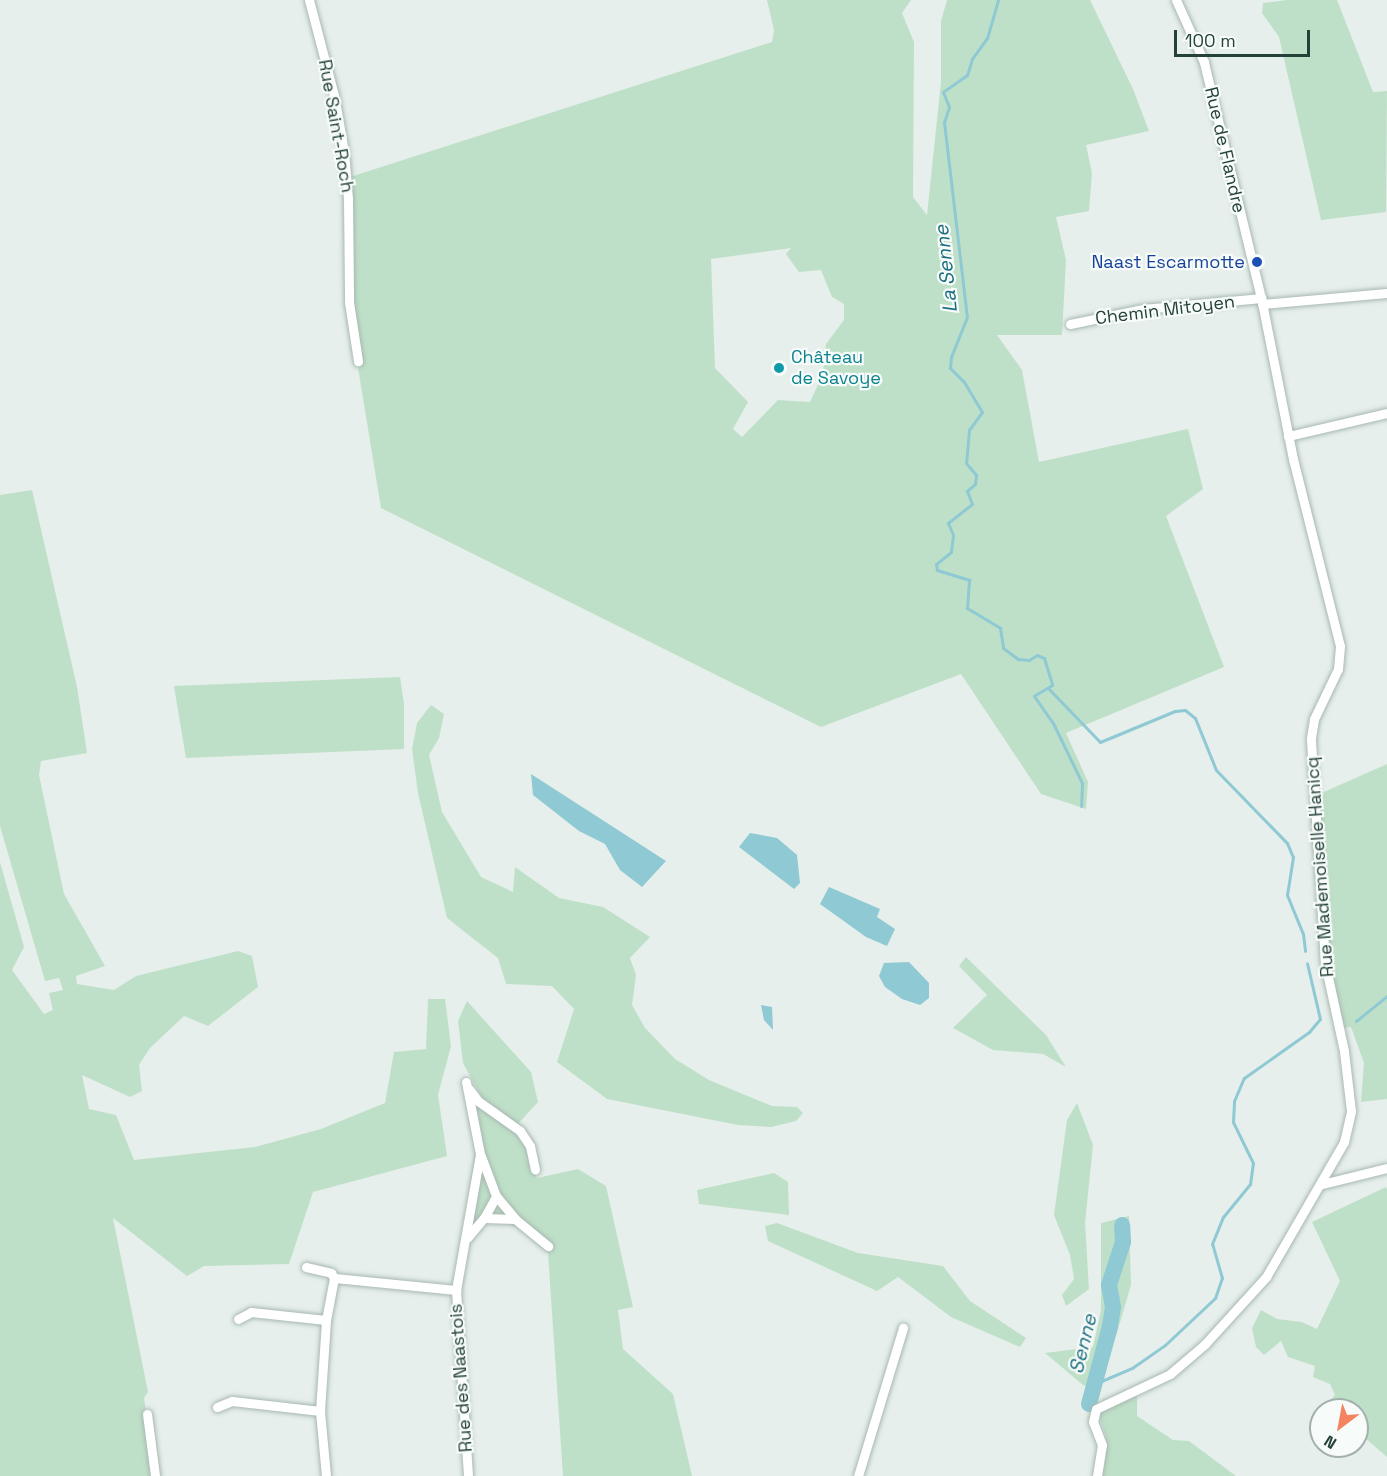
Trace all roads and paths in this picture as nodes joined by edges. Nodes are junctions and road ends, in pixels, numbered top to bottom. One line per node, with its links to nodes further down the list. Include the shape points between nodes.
1 (309, 0): 6 (street, Rue Saint-Roch, via 334,95 347,178 348,302)
2 (1176, 0): 4 (street, Rue de Flandre, via 1204,62)
3 (1387, 293): 4 (street, Chemin Mitoyen)
4 (1261, 301): 5 (street, Chemin Mitoyen, via 1143,309); 8 (street, Rue Mademoiselle Hanicq)
5 (1070, 324)
6 (358, 361)
7 (1387, 413): 8 (street)
8 (1288, 436): 14 (street, Rue Mademoiselle Hanicq, via 1340,646 1338,669 1314,719 1311,738 1324,963 1344,1051 1352,1111 1344,1142)
9 (488, 1108): 10 (street); 10 (street, Rue des Naastois, via 471,1093 466,1082); 13 (street, Rue des Naastois, via 520,1131 530,1146)
10 (472, 1115): 11 (street, Rue des Naastois)
11 (480, 1154): 15 (street, Rue des Naastois); 18 (street, Rue des Naastois)
12 (1387, 1168): 14 (street)
13 (535, 1169)
14 (1322, 1184): 33 (street, Rue Mademoiselle Hanicq, via 1275,1265 1205,1344 1148,1387 1096,1409 1093,1422 1102,1445)
15 (496, 1196): 16 (street); 17 (street, Rue des Naastois)
16 (484, 1218): 17 (street); 18 (street)
17 (514, 1219): 19 (street, Rue des Naastois)
18 (463, 1244): 22 (street, Rue des Naastois)
19 (548, 1246)
20 (306, 1268): 21 (street, via 331,1273)
21 (334, 1278): 22 (street); 24 (street)
22 (456, 1290): 31 (street, Rue des Naastois)
23 (238, 1319): 24 (street, via 250,1312)
24 (326, 1320): 27 (street)
25 (903, 1328): 32 (street)
26 (218, 1407): 27 (street, via 232,1401)
27 (320, 1411): 30 (street)
28 (147, 1414): 29 (street)
29 (155, 1476)
30 (326, 1476)
31 (468, 1476)
32 (859, 1476)
33 (1097, 1476)

